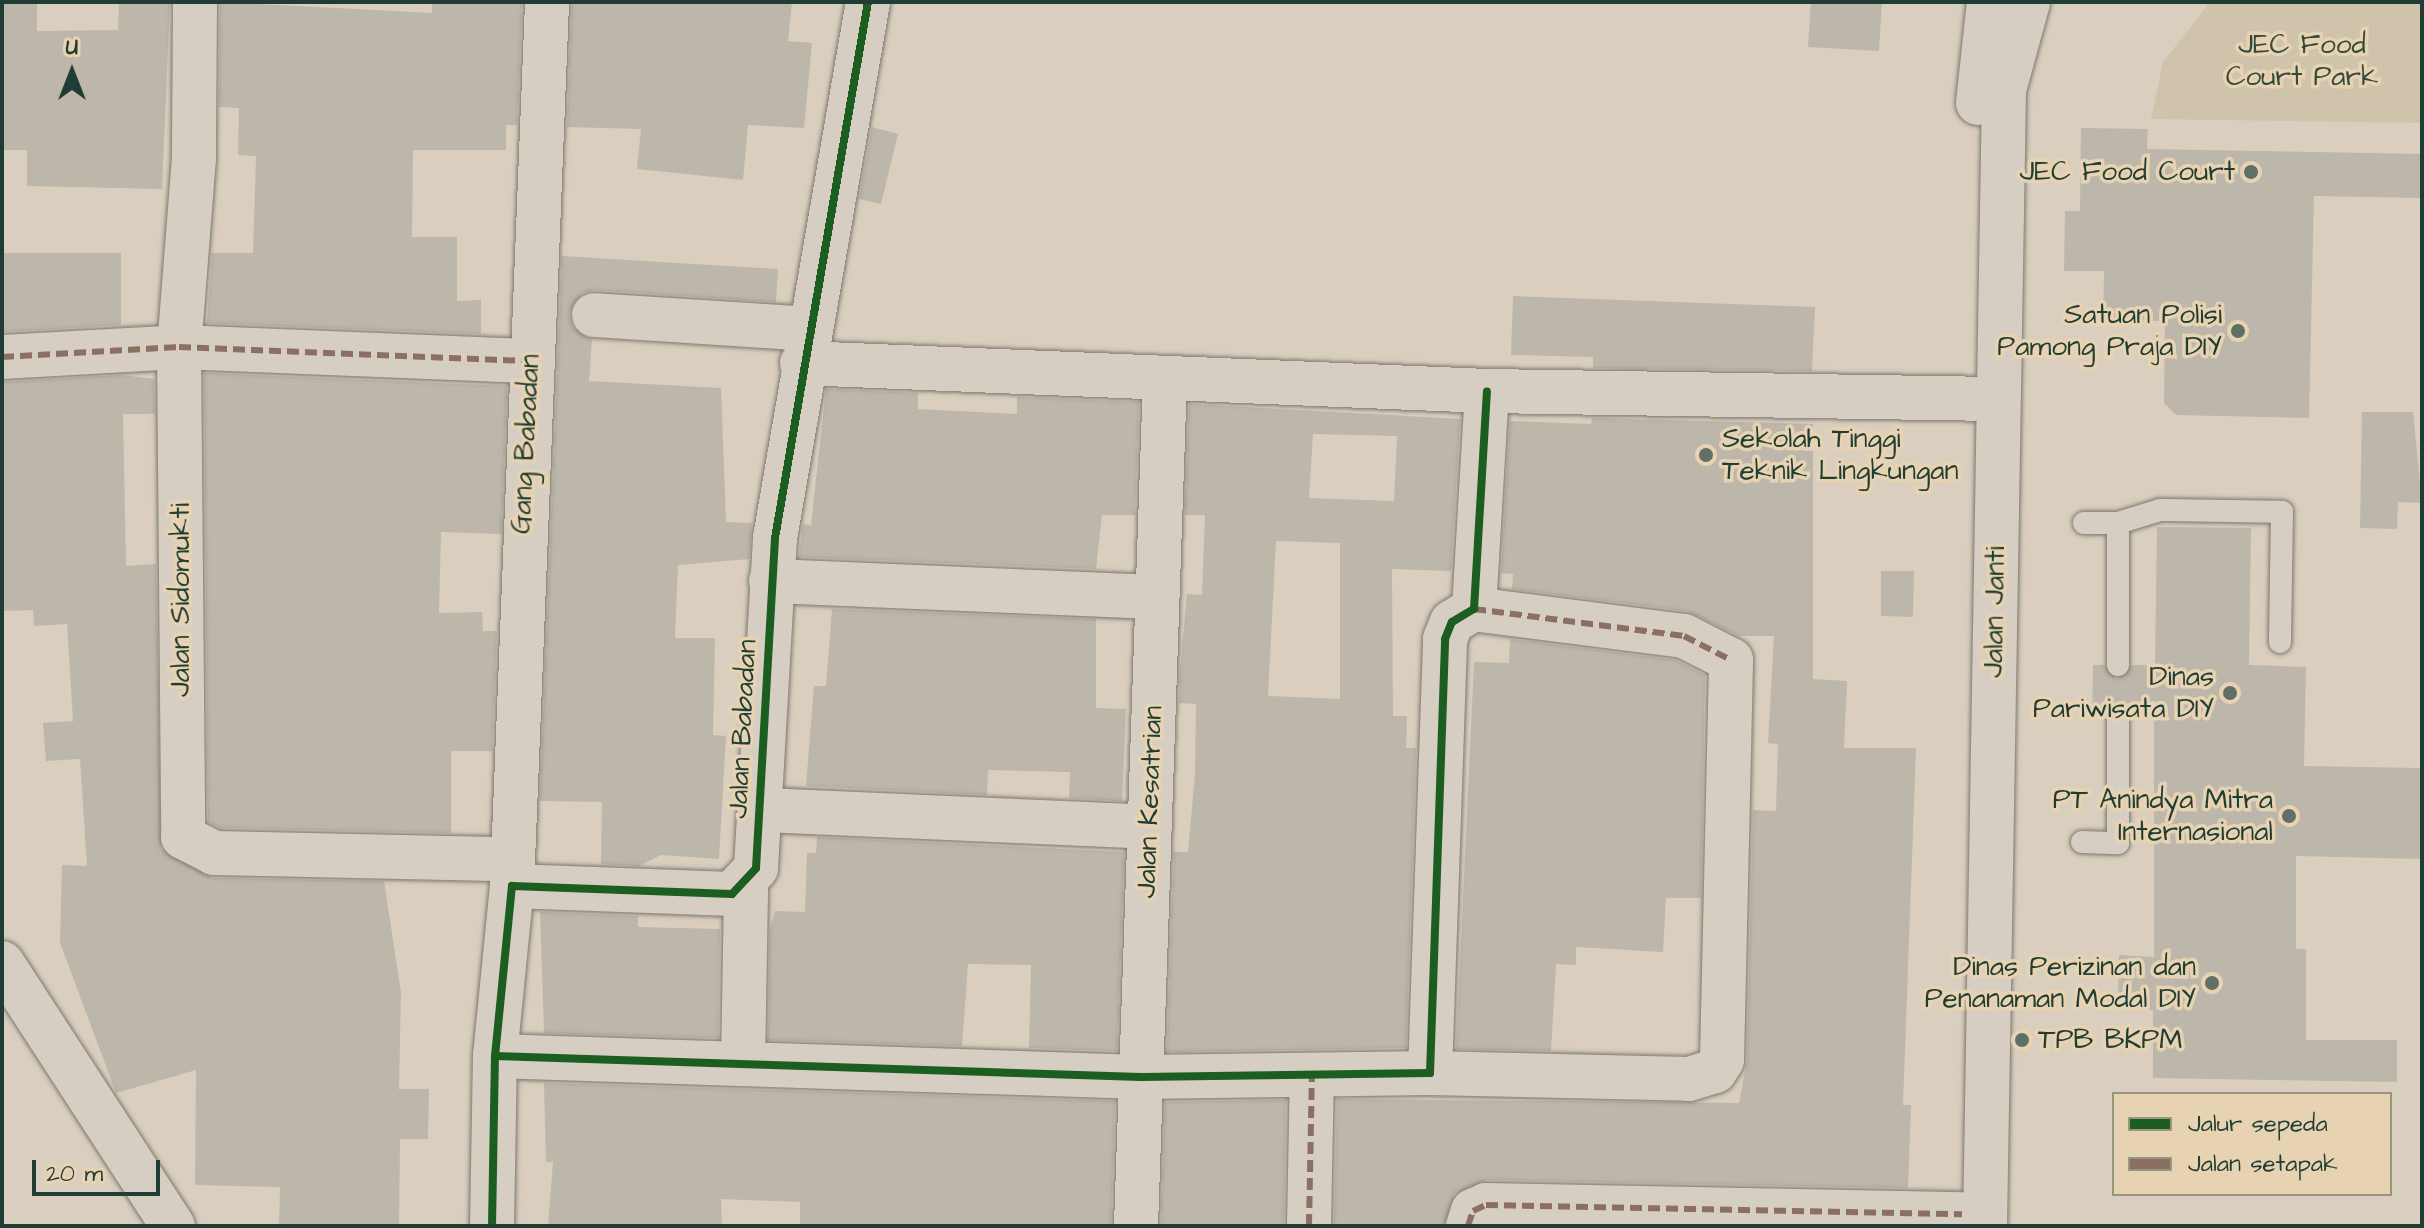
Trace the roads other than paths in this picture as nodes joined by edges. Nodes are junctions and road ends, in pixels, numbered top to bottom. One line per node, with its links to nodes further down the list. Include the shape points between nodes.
1 (195, 2): 8 (street, Jalan Sidomukti, via 194,158)
2 (547, 2): 10 (street, Gang Babadan)
3 (868, 2): 7 (street, Jalan Babadan)
4 (1989, 2): 13 (street, Jalan Janti, via 1979,62)
5 (2028, 2): 33 (street, Jalan Janti, via 2004,90)
6 (594, 315): 7 (street)
7 (806, 346): 11 (street); 16 (street, Jalan Babadan)
8 (179, 347): 9 (street); 10 (street); 25 (street, Jalan Sidomukti, via 183,837 193,848)
9 (2, 357)
10 (530, 361): 25 (street, Gang Babadan)
11 (1165, 379): 12 (street); 17 (street, Jalan Kesatrian)
12 (1487, 391): 13 (street); 18 (street)
13 (1974, 399): 33 (street, Jalan Janti)
14 (2084, 523): 15 (lane)
15 (2118, 523): 19 (lane, via 2160,510 2282,512); 20 (lane)
16 (771, 581): 17 (street); 22 (street, Jalan Babadan)
17 (1157, 597): 23 (street, Jalan Kesatrian)
18 (1474, 609): 30 (street, via 1452,622 1445,639); 30 (street, via 1684,636 1731,660 1722,1060 1715,1071 1689,1079)
19 (2280, 642)
20 (2118, 665)
21 (2118, 719): 24 (lane, via 2118,843)
22 (763, 810): 23 (street); 26 (street, Jalan Babadan, via 756,868)
23 (1150, 827): 32 (street, Jalan Kesatrian)
24 (2082, 842)
25 (509, 872): 26 (street, via 732,894); 28 (street)
26 (746, 886): 29 (street, Jalan Babadan)
27 (2, 963): 34 (street)
28 (495, 1056): 29 (street); 35 (street)
29 (743, 1064): 32 (street)
30 (1430, 1073): 31 (street)
31 (1312, 1075): 32 (street); 37 (street)
32 (1141, 1077): 36 (street, Jalan Kesatrian)
33 (1969, 1222): 38 (street, via 1486,1205 1473,1211)
34 (173, 1226)
35 (492, 1226)
36 (1136, 1226)
37 (1309, 1226)
38 (1468, 1226)

